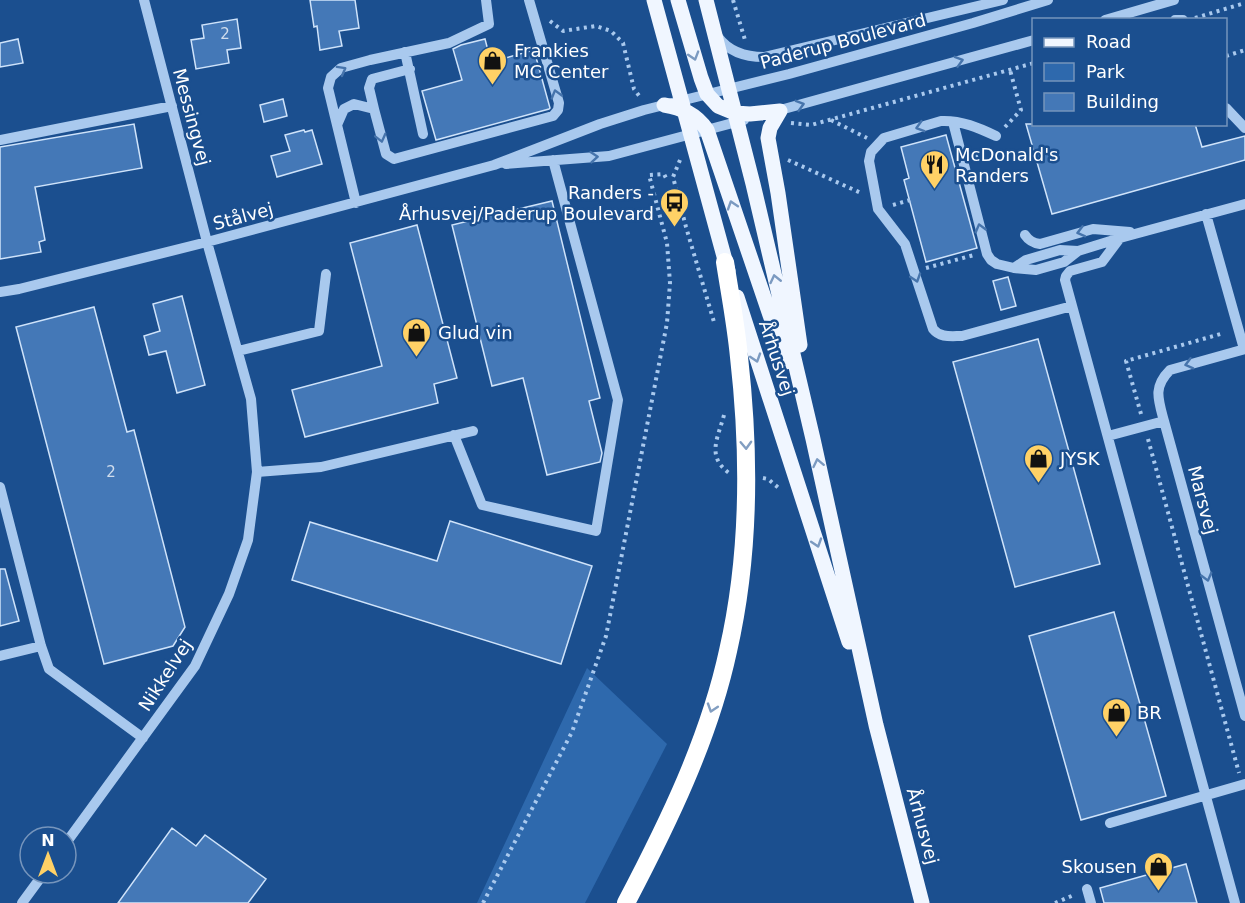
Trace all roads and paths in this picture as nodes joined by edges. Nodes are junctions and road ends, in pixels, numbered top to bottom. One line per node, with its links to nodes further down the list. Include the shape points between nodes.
1 (144, 0): 27 (street, Messingvej)
2 (486, 0): 17 (street, via 489,24 449,43)
3 (529, 0): 28 (street, one-way to 3, via 386,154 394,159 553,116 559,103)
4 (654, 0): 26 (main road, Århusvej)
5 (678, 0): 23 (main road, one-way to 23)
6 (706, 0): 14 (main road, Århusvej)
7 (1003, 0): 14 (street, via 764,57 735,51)
8 (1048, 0): 22 (street, Paderup Boulevard)
9 (1174, 0): 12 (street)
10 (1245, 3): 13 (path)
11 (546, 18): 24 (path, via 563,31 596,26 611,31 623,43 634,89)
12 (1113, 18)
13 (1200, 18)
14 (716, 34): 22 (main road, Århusvej)
15 (1032, 42): 30 (street, one-way to 15)
16 (1245, 50): 18 (path)
17 (405, 52): 20 (street); 34 (street, one-way to 17, via 328,88 331,76 341,68)
18 (1227, 56)
19 (1032, 64): 21 (path)
20 (410, 69): 28 (street, via 372,79 369,87); 38 (street)
21 (1010, 69): 32 (path); 40 (path, via 1020,110)
22 (729, 88): 23 (street, Paderup Boulevard); 31 (main road, Århusvej)
23 (707, 94): 26 (street, Paderup Boulevard); 31 (main road)
24 (640, 98)
25 (664, 105): 26 (main road); 45 (street, Stålvej, via 600,124)
26 (682, 105): 37 (main road); 39 (main road, Århusvej)
27 (172, 106): 41 (street); 55 (street, Messingvej)
28 (374, 109): 34 (street, via 354,104 344,109)
29 (1227, 109): 36 (street)
30 (780, 111): 31 (main road); 35 (main road)
31 (736, 117): 37 (street); 66 (main road, Århusvej, one-way to 31)
32 (831, 119): 35 (path, via 811,125 792,123); 42 (path)
33 (953, 122): 40 (street, via 973,125); 42 (street, one-way to 42, via 940,121 891,135); 54 (street, one-way to 33, via 1078,251 1060,249 1014,268 998,264 987,254)
34 (337, 125): 49 (street)
35 (770, 128): 66 (main road, via 768,138)
36 (1245, 128)
37 (706, 129): 39 (street); 66 (main road, one-way to 37)
38 (423, 134)
39 (690, 134): 44 (street, Stålvej, one-way to 39, via 609,156); 56 (main road, Århusvej)
40 (996, 136)
41 (0, 140)
42 (879, 144): 47 (street, via 869,161)
43 (785, 158): 47 (path)
44 (553, 160): 45 (street, Stålvej); 64 (street, via 618,399 596,531 482,504)
45 (494, 165): 49 (street, Stålvej)
46 (666, 178): 82 (path, via 664,174 650,175 667,243 667,323 606,636 572,732)
47 (876, 200): 48 (path, via 892,205); 59 (street, one-way to 59, via 905,243 934,331 943,336 962,336)
48 (910, 200)
49 (356, 202): 55 (street, Stålvej)
50 (1245, 204): 51 (street)
51 (1206, 214): 52 (street); 60 (street, Marsvej)
52 (1139, 232): 53 (street, one-way to 53, via 1093,229 1040,243); 54 (street)
53 (1025, 235)
54 (1120, 238): 59 (street, via 1102,262 1070,271 1066,276)
55 (207, 242): 58 (street, Stålvej); 61 (street, Nikkelvej)
56 (725, 262): 73 (main road, Århusvej, one-way to 73); 83 (highway, one-way to 83, via 739,356 747,477 735,615 713,709 666,824)
57 (326, 274): 61 (street, via 319,330)
58 (0, 292)
59 (1072, 306): 65 (street)
60 (1244, 349): 62 (street, Marsvej, one-way to 62, via 1170,370 1158,388)
61 (238, 351): 67 (street, Nikkelvej, via 251,399)
62 (1164, 421): 65 (street); 72 (street, Marsvej, one-way to 72)
63 (473, 431): 64 (street)
64 (454, 435): 67 (street, via 321,467)
65 (1108, 436): 76 (street)
66 (813, 438): 73 (main road, Århusvej, one-way to 66)
67 (257, 471): 74 (street, Nikkelvej, via 248,540 229,594 195,666)
68 (0, 487): 69 (street)
69 (3, 509): 70 (street)
70 (41, 646): 71 (street); 74 (street, via 49,669)
71 (0, 656)
72 (1245, 716)
73 (876, 725): 84 (main road, Århusvej)
74 (143, 738): 78 (street, Nikkelvej)
75 (1245, 784): 76 (street)
76 (1206, 796): 77 (street); 87 (street)
77 (1110, 823)
78 (78, 827)
79 (35, 885): 81 (street)
80 (1087, 889): 85 (path); 86 (street)
81 (22, 903)
82 (483, 903)
83 (626, 903)
84 (922, 903)
85 (1055, 903)
86 (1091, 903)
87 (1235, 903)

